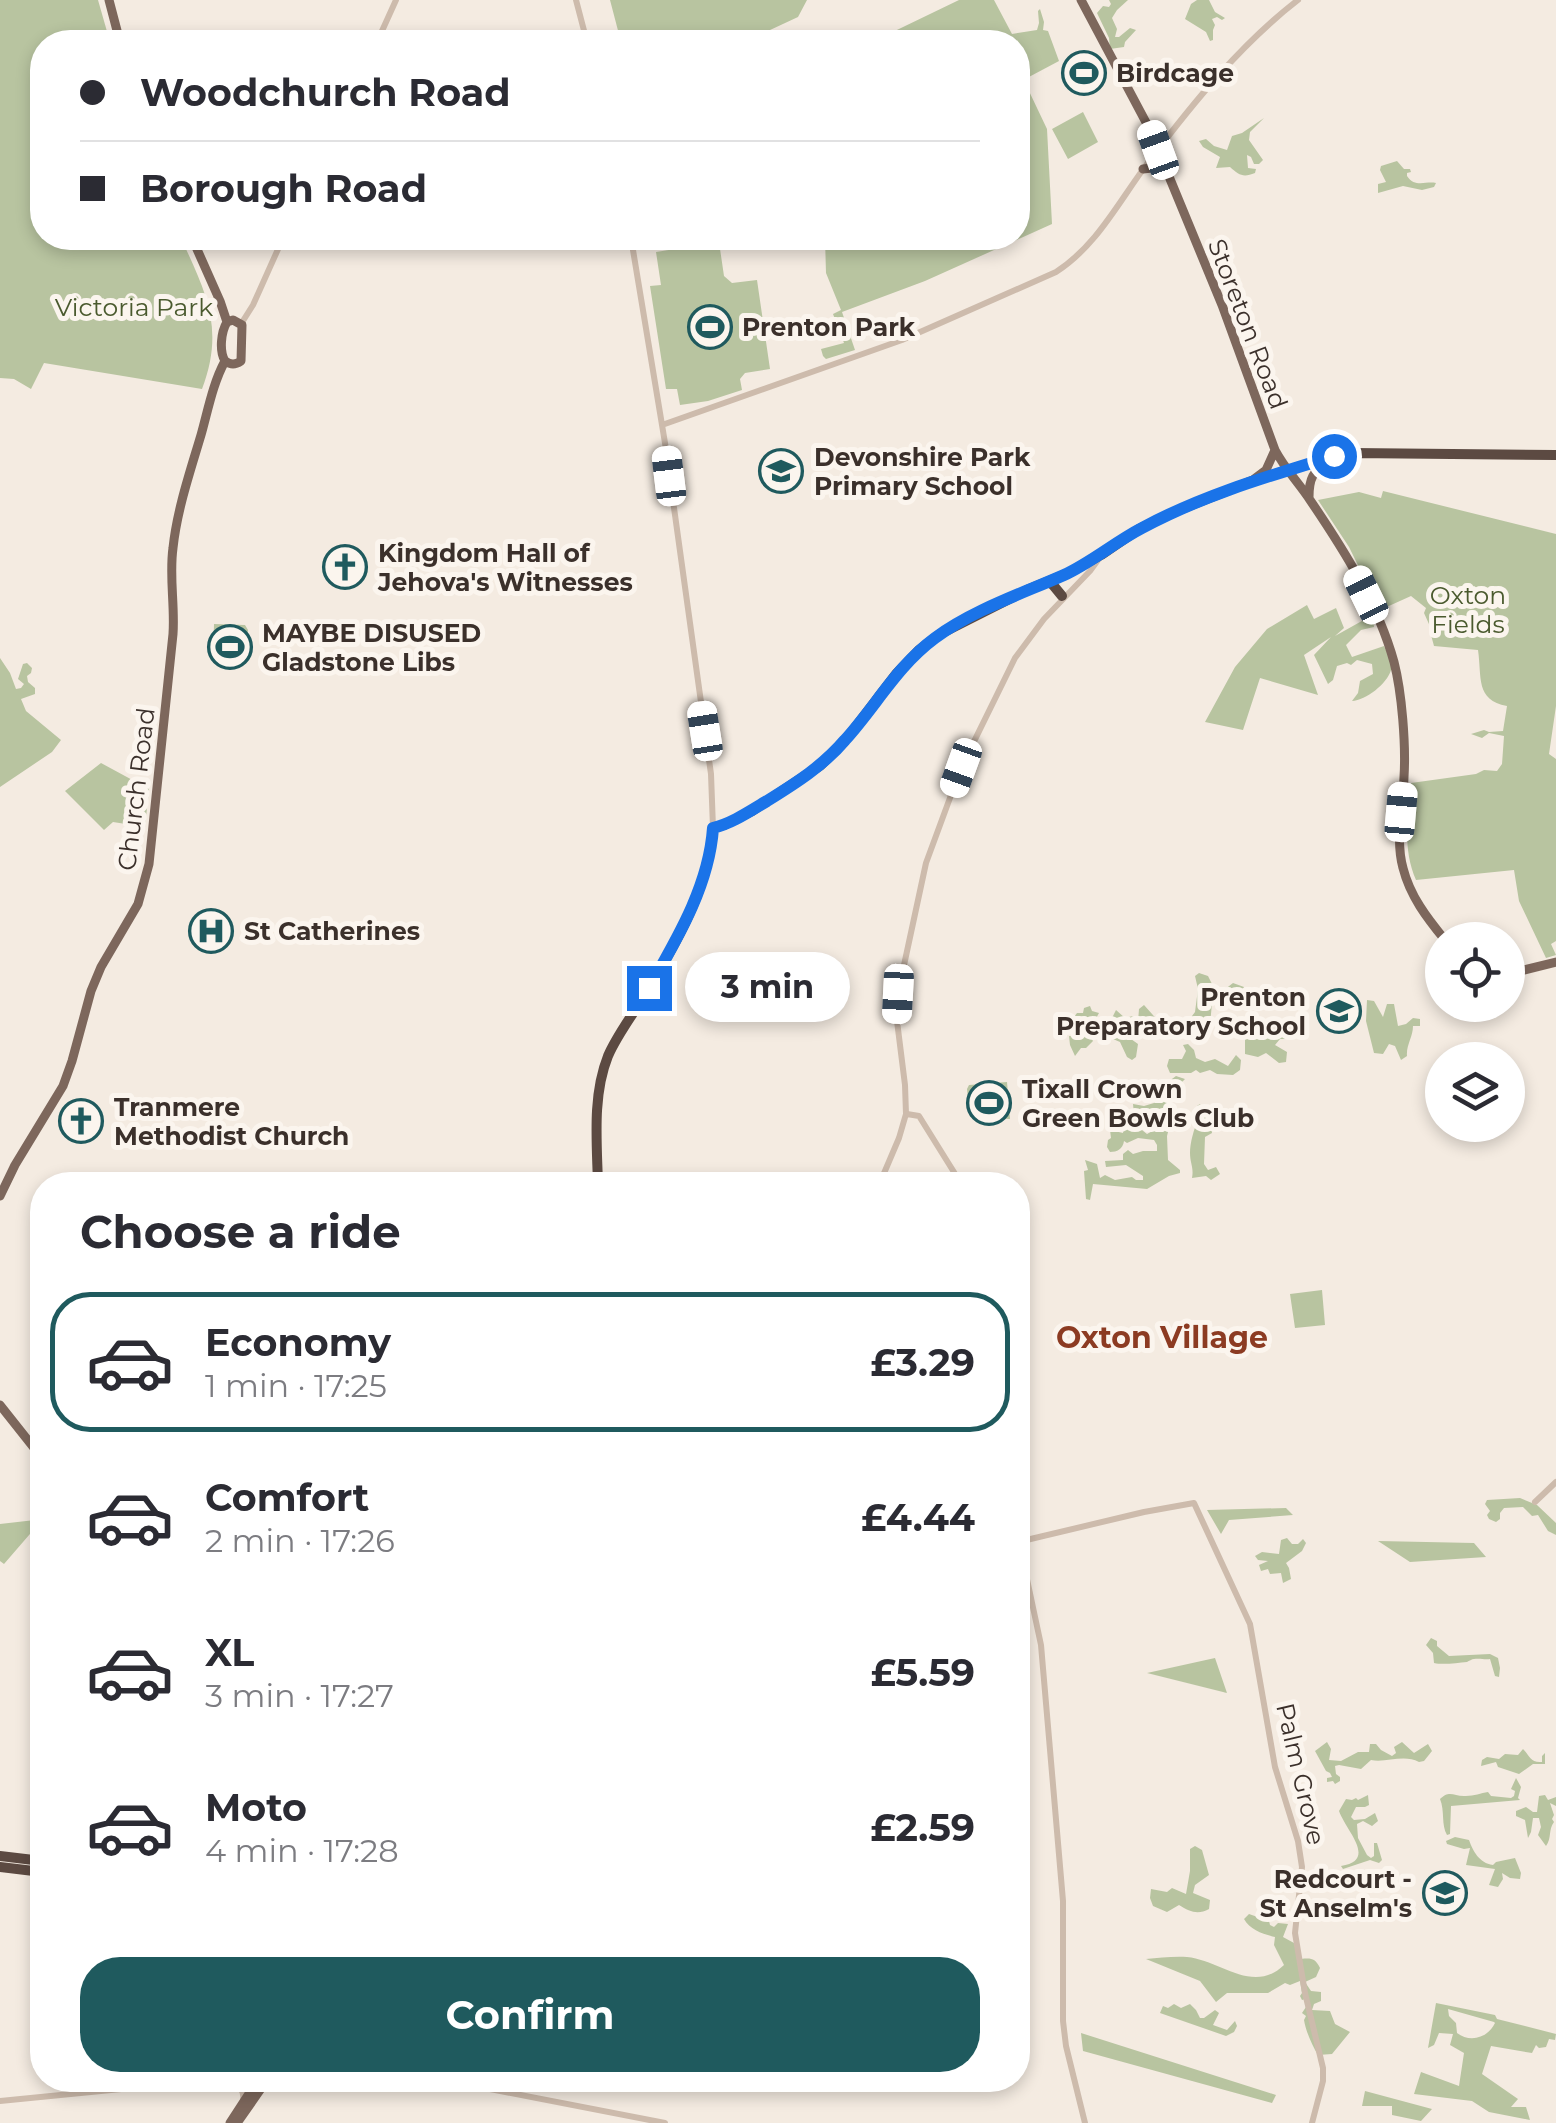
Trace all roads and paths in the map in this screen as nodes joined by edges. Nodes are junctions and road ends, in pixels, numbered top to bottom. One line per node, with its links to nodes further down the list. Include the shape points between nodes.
1 (110, 0): 6 (main road)
2 (396, 0): 7 (street)
3 (576, 0): 8 (street)
4 (1081, 0): 9 (main road, Storeton Road)
5 (1298, 0): 9 (street, via 1250,43)
6 (117, 30)
7 (382, 30)
8 (584, 30)
9 (1158, 150): 10 (street); 11 (main road, Storeton Road)
10 (1143, 169): 11 (main road); 18 (street, via 1093,240 1056,272 902,340)
11 (1166, 171): 19 (main road, Storeton Road)
12 (197, 250): 15 (main road)
13 (278, 250): 16 (street)
14 (632, 250): 18 (street)
15 (227, 322): 16 (main road); 17 (main road)
16 (241, 324): 17 (main road, via 242,361)
17 (226, 360): 38 (main road, Church Road, via 172,549 174,634 144,886 101,967 63,1086)
18 (662, 426): 30 (street)
19 (1275, 450): 22 (main road, Storeton Road); 23 (main road)
20 (1556, 455): 21 (highway)
21 (1334, 456): 22 (highway); 24 (main road, via 1314,471)
22 (1286, 470): 23 (highway); 24 (main road, Storeton Road)
23 (1252, 481): 25 (highway, via 1139,529)
24 (1308, 498): 31 (main road, Storeton Road, via 1353,569 1390,650 1404,757 1402,862)
25 (1101, 555): 26 (highway); 28 (street)
26 (1068, 573): 27 (highway); 28 (street); 29 (street)
27 (1048, 582): 29 (highway); 30 (highway, via 940,634 896,674 821,765)
28 (1075, 587): 29 (street)
29 (1061, 598): 34 (street, via 1009,670 961,768 926,862 898,994)
30 (713, 828): 35 (highway, via 698,893 604,1068)
31 (1432, 922)
32 (1556, 962): 33 (main road)
33 (1525, 970)
34 (906, 1114): 36 (street); 37 (street, via 919,1116)
35 (598, 1172)
36 (885, 1172)
37 (953, 1172)
38 (0, 1196)
39 (0, 1405): 40 (main road)
40 (30, 1443)
41 (1556, 1482): 42 (street)
42 (1535, 1502)
43 (1030, 1537): 60 (street, Palm Grove, via 1194,1502 1250,1624 1275,1767 1298,1840 1302,1866 1294,1933 1323,2068)
44 (1030, 1595): 59 (street, via 1041,1645 1063,1901 1063,2021)
45 (0, 1856): 46 (highway)
46 (30, 1860)
47 (0, 1866): 48 (highway)
48 (30, 1870)
49 (91, 2092): 54 (street)
50 (242, 2092): 55 (street)
51 (250, 2092): 55 (main road)
52 (258, 2092): 57 (main road)
53 (499, 2092): 56 (street)
54 (0, 2101)
55 (241, 2106): 57 (main road)
56 (618, 2118): 58 (street)
57 (234, 2123)
58 (664, 2123)
59 (1084, 2123)
60 (1312, 2123)

